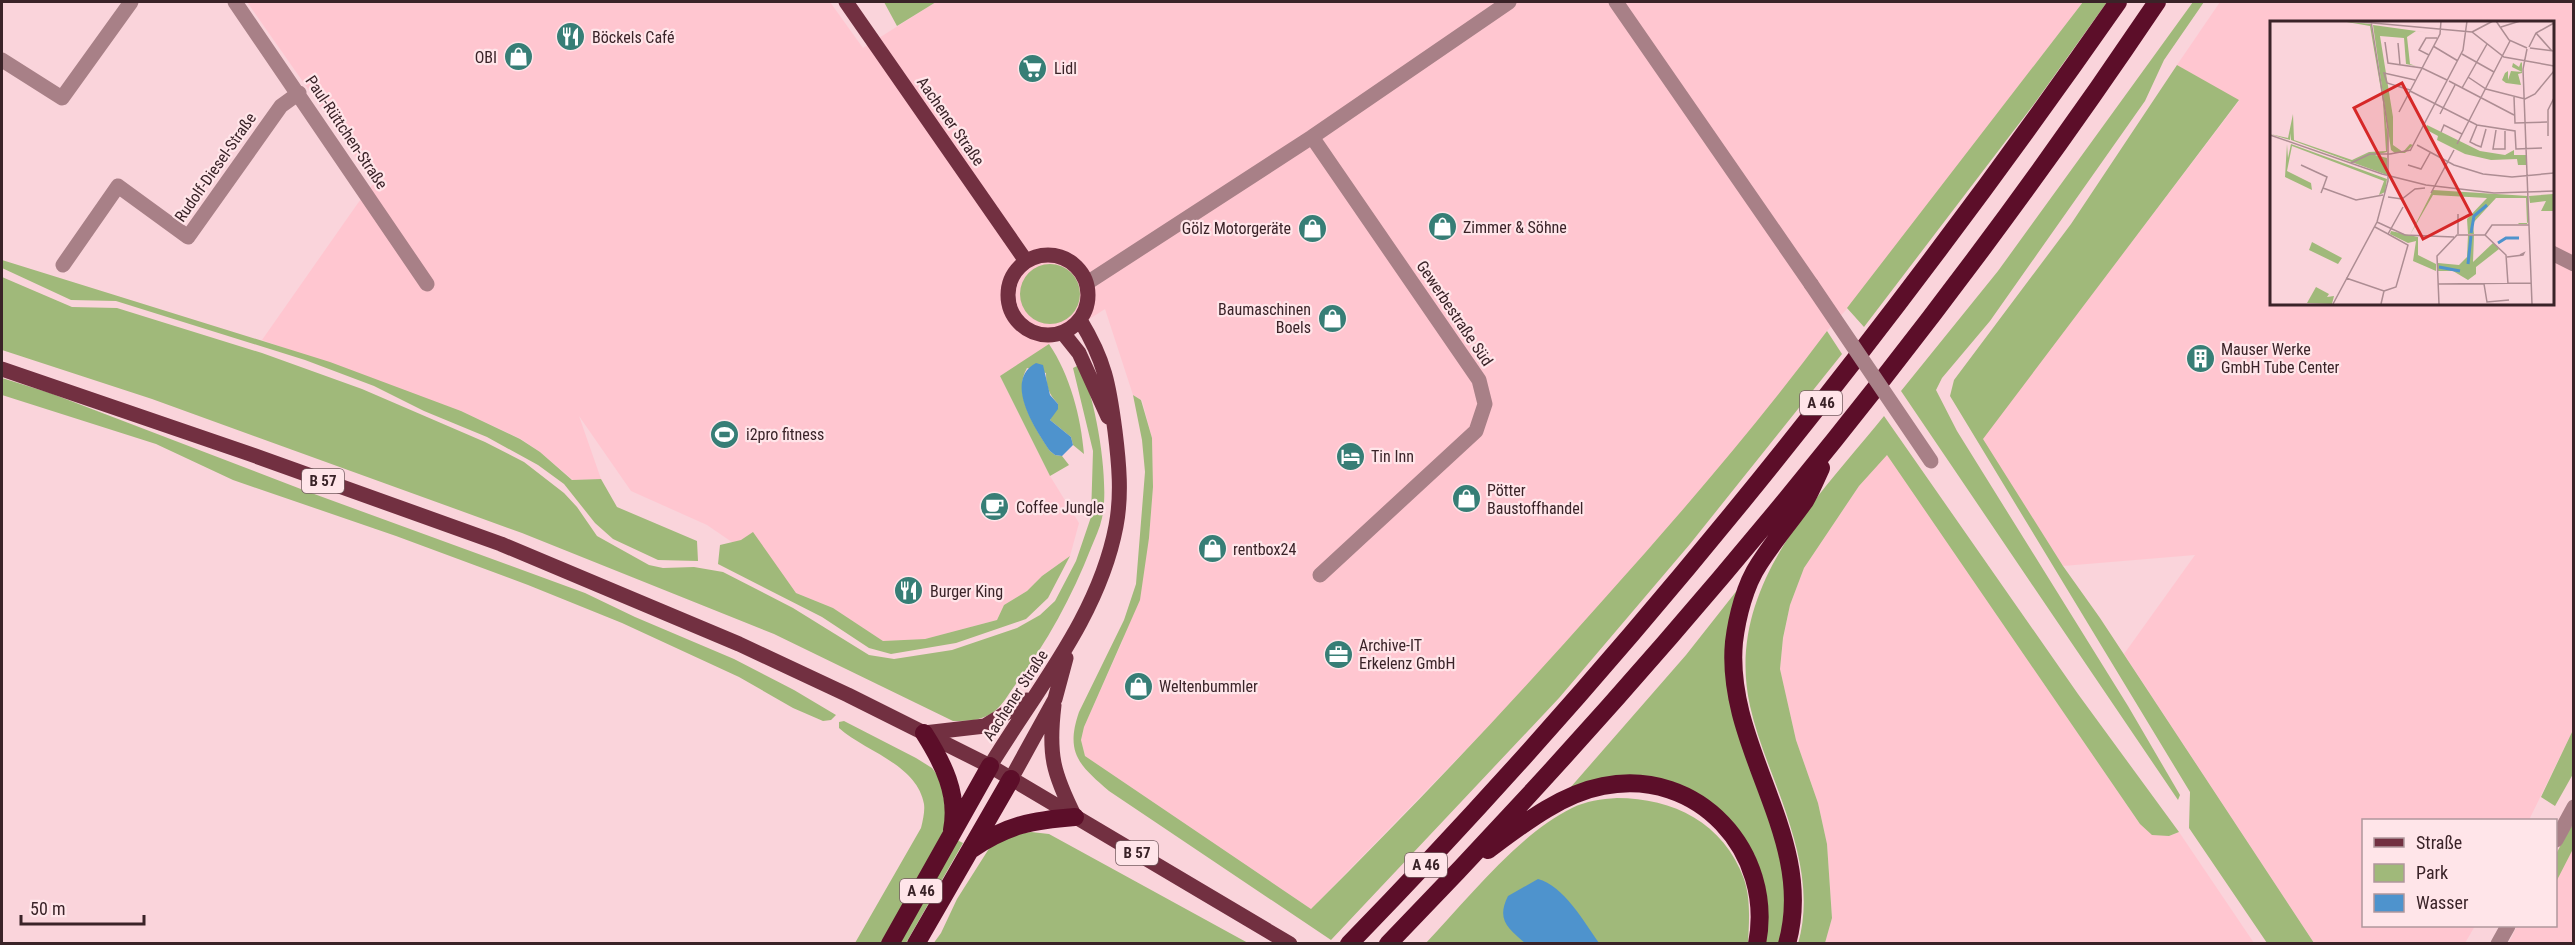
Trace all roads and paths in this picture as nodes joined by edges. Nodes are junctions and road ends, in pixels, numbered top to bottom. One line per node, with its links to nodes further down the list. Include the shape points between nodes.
1 (131, 2): 8 (street, via 62,98)
2 (236, 2): 9 (street, Paul-Rüttchen-Straße)
3 (846, 2): 12 (main road, Aachener Straße)
4 (1509, 2): 10 (street)
5 (1616, 2): 22 (street, bridge)
6 (2118, 2): 40 (highway, A 46, via 1926,270 1777,460 1507,777)
7 (2157, 2): 21 (highway, A 46, via 2085,108)
8 (2, 60)
9 (299, 93): 14 (street, Rudolf-Diesel-Straße, via 281,106 188,237 118,186); 16 (street, Paul-Rüttchen-Straße)
10 (1312, 137): 15 (street); 23 (street, Gewerbestraße Süd, via 1479,380 1485,404 1476,431)
11 (2554, 254): 13 (street)
12 (1026, 261): 15 (main road, via 1037,256 1060,256 1074,264); 18 (main road, via 1010,283 1011,310 1028,331 1046,336)
13 (2574, 264)
14 (63, 265)
15 (1087, 283): 17 (main road, via 1088,303)
16 (427, 284)
17 (1080, 320): 18 (main road); 20 (main road, Aachener Straße, via 1108,380)
18 (1063, 333): 20 (main road, Aachener Straße, via 1079,353)
19 (2, 369): 27 (main road, B 57, via 512,549 739,644)
20 (1115, 431): 24 (main road, Aachener Straße, via 1120,491 1116,526 1106,562)
21 (1830, 447): 35 (highway, A 46, via 1640,670); 43 (highway, A 46, via 1806,499 1753,575 1734,642 1737,706 1791,866 1792,914)
22 (1931, 461)
23 (1320, 575)
24 (1070, 643): 25 (main road, Aachener Straße); 26 (main road, Aachener Straße)
25 (1038, 692): 27 (main road, via 985,726); 28 (main road, Aachener Straße)
26 (1055, 699): 29 (main road, Aachener Straße); 31 (main road, via 1052,762)
27 (924, 733): 28 (main road, B 57); 32 (highway, via 954,798 956,814)
28 (990, 766): 29 (main road, B 57); 32 (highway)
29 (1011, 779): 31 (main road, B 57); 34 (highway)
30 (2574, 807): 33 (street)
31 (1075, 817): 34 (highway, via 1018,824); 39 (main road, B 57)
32 (951, 838): 37 (highway, A 46)
33 (2557, 838)
34 (968, 852): 38 (highway)
35 (1458, 872): 41 (highway, A 46); 42 (highway, via 1532,817 1579,794 1626,784 1664,789 1695,802 1716,817 1743,849 1759,892)
36 (2507, 927): 44 (street)
37 (891, 944)
38 (916, 944)
39 (1290, 944)
40 (1349, 944)
41 (1388, 944)
42 (1757, 944)
43 (1786, 944)
44 (2498, 944)

